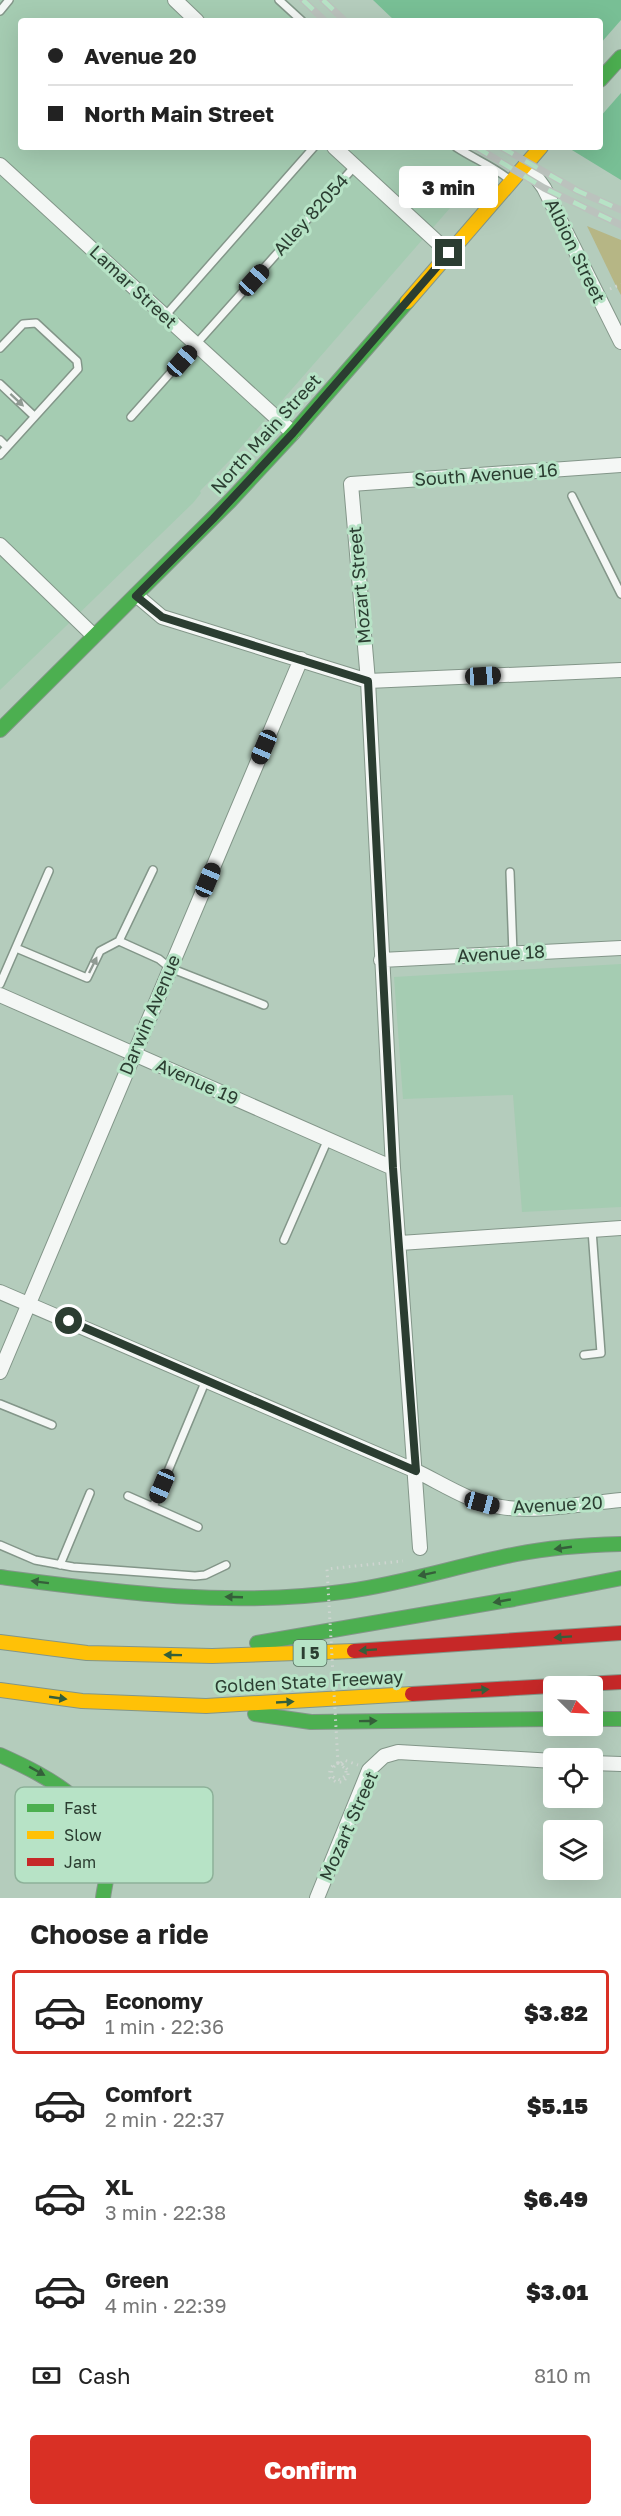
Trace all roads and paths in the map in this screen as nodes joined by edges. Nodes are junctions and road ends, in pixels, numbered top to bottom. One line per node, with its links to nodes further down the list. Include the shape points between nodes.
1 (9, 0): 4 (lane)
2 (175, 0): 5 (street)
3 (279, 0): 6 (lane)
4 (0, 10)
5 (194, 18)
6 (299, 18)
7 (621, 57): 8 (main road)
8 (603, 77)
9 (311, 150): 17 (lane)
10 (337, 150): 14 (street)
11 (461, 150): 15 (lane, via 493,166)
12 (534, 155): 15 (main road, North Main Street); 18 (street, Albion Street, via 544,188)
13 (0, 165): 17 (street, Lamar Street)
14 (355, 166): 16 (street); 19 (lane, Alley 82054)
15 (511, 181): 16 (main road, North Main Street)
16 (449, 253): 24 (main road, North Main Street)
17 (165, 316): 19 (street, Lamar Street)
18 (621, 342)
19 (196, 345): 23 (lane, Alley 82054); 24 (street, Lamar Street)
20 (0, 348): 22 (lane, via 18,328 36,323 78,361 78,369)
21 (0, 384): 22 (lane, one-way to 22)
22 (34, 416): 26 (lane)
23 (131, 417)
24 (293, 433): 33 (main road, North Main Street)
25 (0, 440): 26 (lane)
26 (7, 447): 27 (lane)
27 (0, 455)
28 (621, 465): 29 (street, South Avenue 16)
29 (351, 484): 37 (street, Mozart Street)
30 (572, 496): 32 (lane)
31 (0, 545): 34 (street)
32 (621, 594)
33 (136, 596): 34 (main road, North Main Street); 35 (street, via 162,617)
34 (94, 636): 38 (main road, North Main Street)
35 (301, 659): 37 (street); 47 (street, Darwin Avenue)
36 (621, 670): 37 (street)
37 (368, 681): 46 (street, Mozart Street)
38 (0, 730)
39 (153, 870): 42 (lane)
40 (49, 871): 43 (lane)
41 (510, 872): 45 (lane)
42 (119, 941): 43 (lane, one-way to 42, via 87,978 100,951); 47 (lane)
43 (16, 948): 48 (lane)
44 (621, 948): 45 (street, Avenue 18)
45 (513, 954): 46 (street, Avenue 18)
46 (381, 960): 53 (street, Mozart Street)
47 (171, 968): 50 (lane); 51 (street, Darwin Avenue)
48 (0, 984)
49 (0, 995): 51 (street, Avenue 19)
50 (264, 1005)
51 (134, 1054): 52 (street, Avenue 19); 59 (street, Darwin Avenue)
52 (328, 1139): 53 (street, Avenue 19); 56 (lane)
53 (393, 1168): 57 (street, Mozart Street)
54 (621, 1228): 55 (street)
55 (592, 1230): 57 (street); 60 (lane, via 601,1353)
56 (284, 1240)
57 (400, 1243): 65 (street, Mozart Street)
58 (0, 1292): 59 (street, Avenue 20)
59 (29, 1304): 61 (street, Darwin Avenue); 62 (street, Avenue 20)
60 (584, 1355)
61 (0, 1372)
62 (206, 1380): 65 (street, Avenue 20); 69 (lane)
63 (0, 1404): 64 (lane)
64 (52, 1425)
65 (416, 1471): 68 (street, Avenue 20, via 463,1495 502,1508); 73 (street, Mozart Street)
66 (90, 1493): 75 (lane)
67 (128, 1496): 69 (lane)
68 (621, 1500)
69 (153, 1507): 70 (lane)
70 (198, 1527)
71 (621, 1544): 77 (main road, one-way to 77, via 596,1543 523,1554 348,1591 257,1598 128,1593)
72 (0, 1545): 75 (lane, via 35,1560)
73 (420, 1548)
74 (403, 1561): 90 (path, bridge, via 327,1569 338,1763 333,1768 333,1778 344,1778 346,1769 338,1763 331,1767 330,1778 336,1782 343,1782 348,1776 348,1770)
75 (60, 1565): 76 (lane, via 195,1576)
76 (226, 1565)
77 (0, 1577)
78 (621, 1578): 81 (main road, one-way to 81, via 267,1640)
79 (621, 1633): 81 (main road, Golden State Freeway / I 5, one-way to 81, via 330,1653)
80 (0, 1642): 81 (main road, Golden State Freeway / I 5, one-way to 80, via 87,1653)
81 (212, 1656)
82 (621, 1682): 84 (main road, Golden State Freeway, one-way to 82)
83 (0, 1690): 84 (main road, Golden State Freeway, one-way to 84, via 82,1701)
84 (206, 1706): 85 (main road, one-way to 85, via 311,1722)
85 (543, 1719)
86 (603, 1719): 87 (main road)
87 (621, 1719)
88 (0, 1755): 93 (main road, one-way to 93)
89 (543, 1760): 96 (street, Mozart Street, via 398,1752 384,1756 369,1770)
90 (341, 1763)
91 (603, 1763): 92 (street)
92 (621, 1764)
93 (64, 1787)
94 (107, 1883): 95 (main road, one-way to 95)
95 (103, 1898)
96 (317, 1898)

